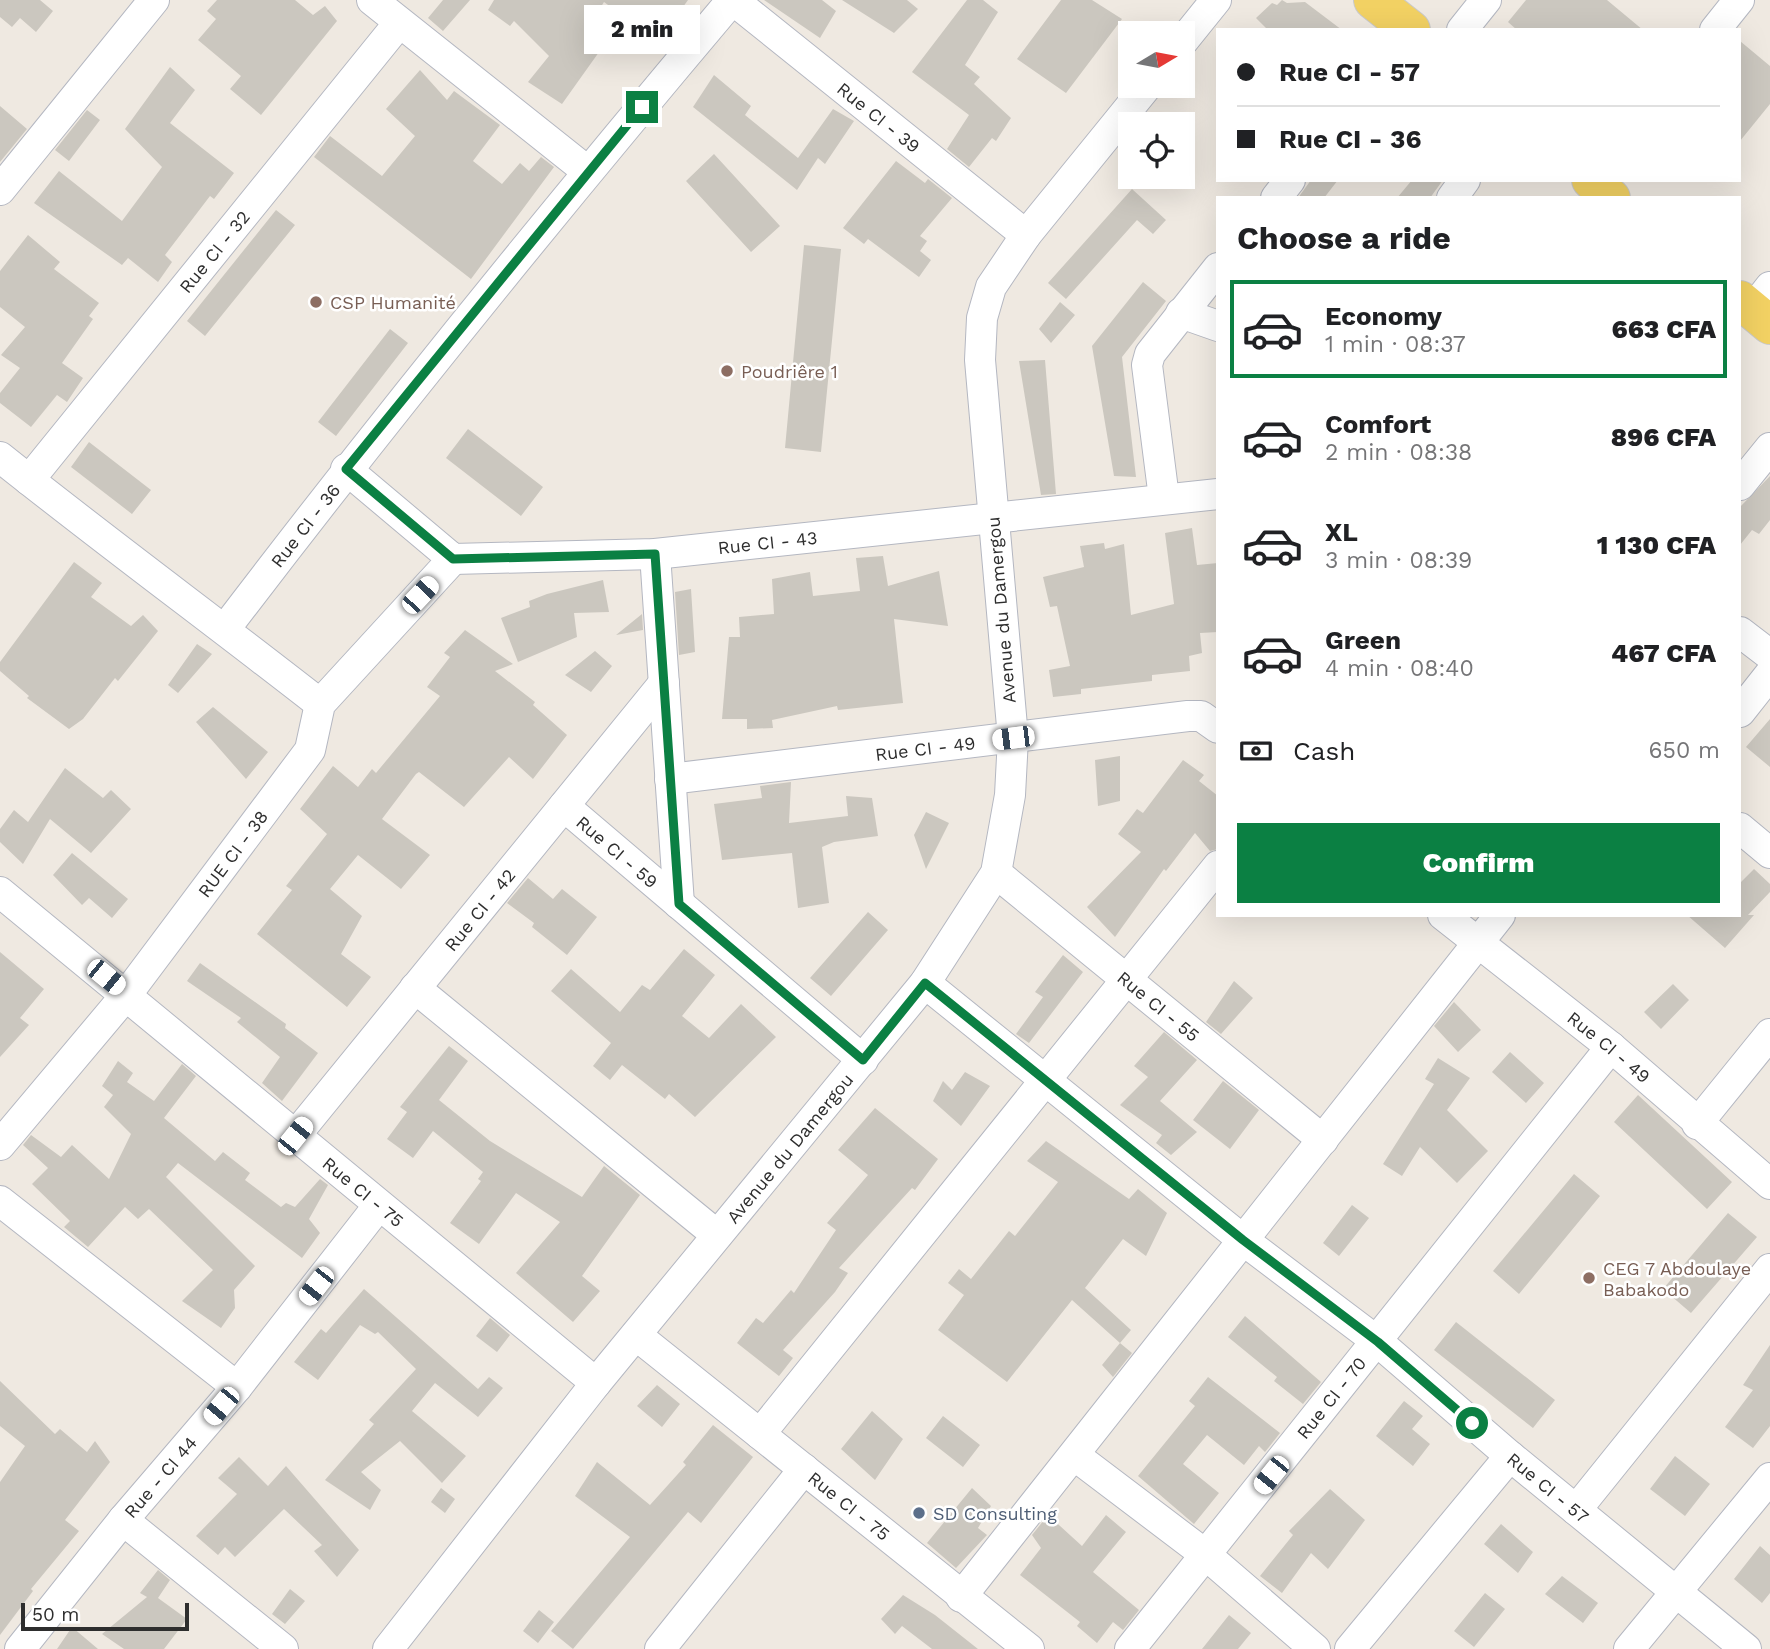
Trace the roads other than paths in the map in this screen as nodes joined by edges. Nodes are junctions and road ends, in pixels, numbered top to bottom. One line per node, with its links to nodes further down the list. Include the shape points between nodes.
1 (154, 0): 16 (street)
2 (373, 0): 8 (street)
3 (732, 0): 14 (street, Rue CI - 36); 18 (street, Rue CI - 39)
4 (1216, 0): 9 (street)
5 (1373, 0): 10 (main road)
6 (1486, 0): 11 (street)
7 (1739, 0): 12 (street)
8 (399, 23): 14 (street); 25 (street, Rue CI - 32)
9 (1195, 26)
10 (1408, 28)
11 (1464, 28)
12 (1717, 28)
13 (1137, 98): 18 (street, Avenue du Damergou)
14 (587, 171): 24 (street, Rue CI - 36)
15 (1288, 182): 17 (street)
16 (0, 190)
17 (1278, 196)
18 (1026, 235): 29 (street, Avenue du Damergou, via 991,288 982,318 980,360)
19 (1216, 270): 20 (street)
20 (1181, 313): 21 (street); 28 (street, via 1150,354 1147,365)
21 (1216, 325)
22 (1770, 448): 26 (street)
23 (0, 457): 25 (street)
24 (346, 469): 31 (street); 32 (street, Rue CI - 36)
25 (29, 480): 32 (street, via 127,559)
26 (1741, 484)
27 (1216, 494): 28 (street, Rue CI - 43)
28 (1164, 498): 29 (street, Rue CI - 43)
29 (993, 517): 30 (street, Rue CI - 43); 40 (street, Avenue du Damergou)
30 (655, 554): 31 (street, Rue CI - 43); 36 (street)
31 (453, 559): 37 (street)
32 (225, 629): 37 (street)
33 (1741, 633): 34 (street)
34 (1770, 656)
35 (1770, 674): 38 (street)
36 (664, 683): 41 (street); 42 (street, Rue CI - 42)
37 (320, 704): 55 (street, RUE CI - 38, via 310,750)
38 (1741, 711)
39 (1216, 727): 40 (street, Rue CI - 49, via 1201,716 1188,716)
40 (1013, 738): 41 (street, Rue CI - 49); 46 (street, Avenue du Damergou, via 1010,795)
41 (670, 779): 48 (street)
42 (564, 806): 48 (street, Rue CI - 59); 54 (street, Rue CI - 42)
43 (1741, 829): 44 (street)
44 (1770, 853)
45 (1216, 868): 52 (street)
46 (996, 873): 52 (street, Rue CI - 55); 53 (street, Avenue du Damergou)
47 (0, 892): 55 (street, Rue CI - 75)
48 (679, 904): 58 (street, Rue CI - 59)
49 (1445, 917): 51 (street, Rue CI - 49)
50 (1498, 917): 51 (street)
51 (1478, 944): 57 (street, Rue CI - 49); 62 (street)
52 (1125, 981): 59 (street); 62 (street, Rue CI - 55)
53 (925, 983): 58 (street, Avenue du Damergou); 59 (street, Rue CI - 57)
54 (415, 988): 61 (street, Rue CI - 42); 67 (street)
55 (127, 994): 61 (street, Rue CI - 75); 63 (street, RUE CI - 38)
56 (1770, 1034): 60 (street)
57 (1611, 1047): 60 (street, Rue CI - 49); 71 (street, Rue CI - 70)
58 (863, 1060): 67 (street, Avenue du Damergou)
59 (1046, 1080): 68 (street, Rue CI - 57); 74 (street)
60 (1697, 1124): 64 (street, Rue CI - 49)
61 (295, 1136): 66 (street, Rue CI - 75)
62 (1323, 1140): 68 (street)
63 (0, 1145)
64 (1770, 1184)
65 (0, 1201): 73 (street)
66 (379, 1205): 72 (street, Rue CI - 75); 73 (street, Rue - CI 44)
67 (718, 1236): 70 (street, Avenue du Damergou)
68 (1243, 1240): 71 (street, Rue CI - 57); 75 (street)
69 (1770, 1269): 79 (street)
70 (636, 1335): 72 (street, Avenue du Damergou); 74 (street, Rue CI - 75)
71 (1378, 1342): 76 (street, Rue CI - 57); 81 (street, Rue CI - 70)
72 (596, 1383): 86 (street, Avenue du Damergou)
73 (237, 1387): 80 (street, Rue - CI 44)
74 (760, 1434): 77 (street, Rue CI - 75)
75 (1074, 1455): 81 (street); 83 (street)
76 (1510, 1456): 79 (street, Rue CI - 57); 91 (street)
77 (804, 1469): 83 (street, Rue CI - 75); 87 (street)
78 (1770, 1478): 82 (street)
79 (1576, 1510): 82 (street, Rue CI - 57)
80 (123, 1520): 84 (street, Rue - CI 44); 85 (street)
81 (1206, 1555): 89 (street, Rue CI - 70); 90 (street)
82 (1674, 1591): 92 (street); 93 (street, Rue CI - 57)
83 (961, 1597): 88 (street, Rue CI - 75)
84 (20, 1649)
85 (282, 1649)
86 (388, 1649)
87 (660, 1649)
88 (1029, 1649)
89 (1130, 1649)
90 (1315, 1649)
91 (1350, 1649)
92 (1629, 1649)
93 (1746, 1649)

